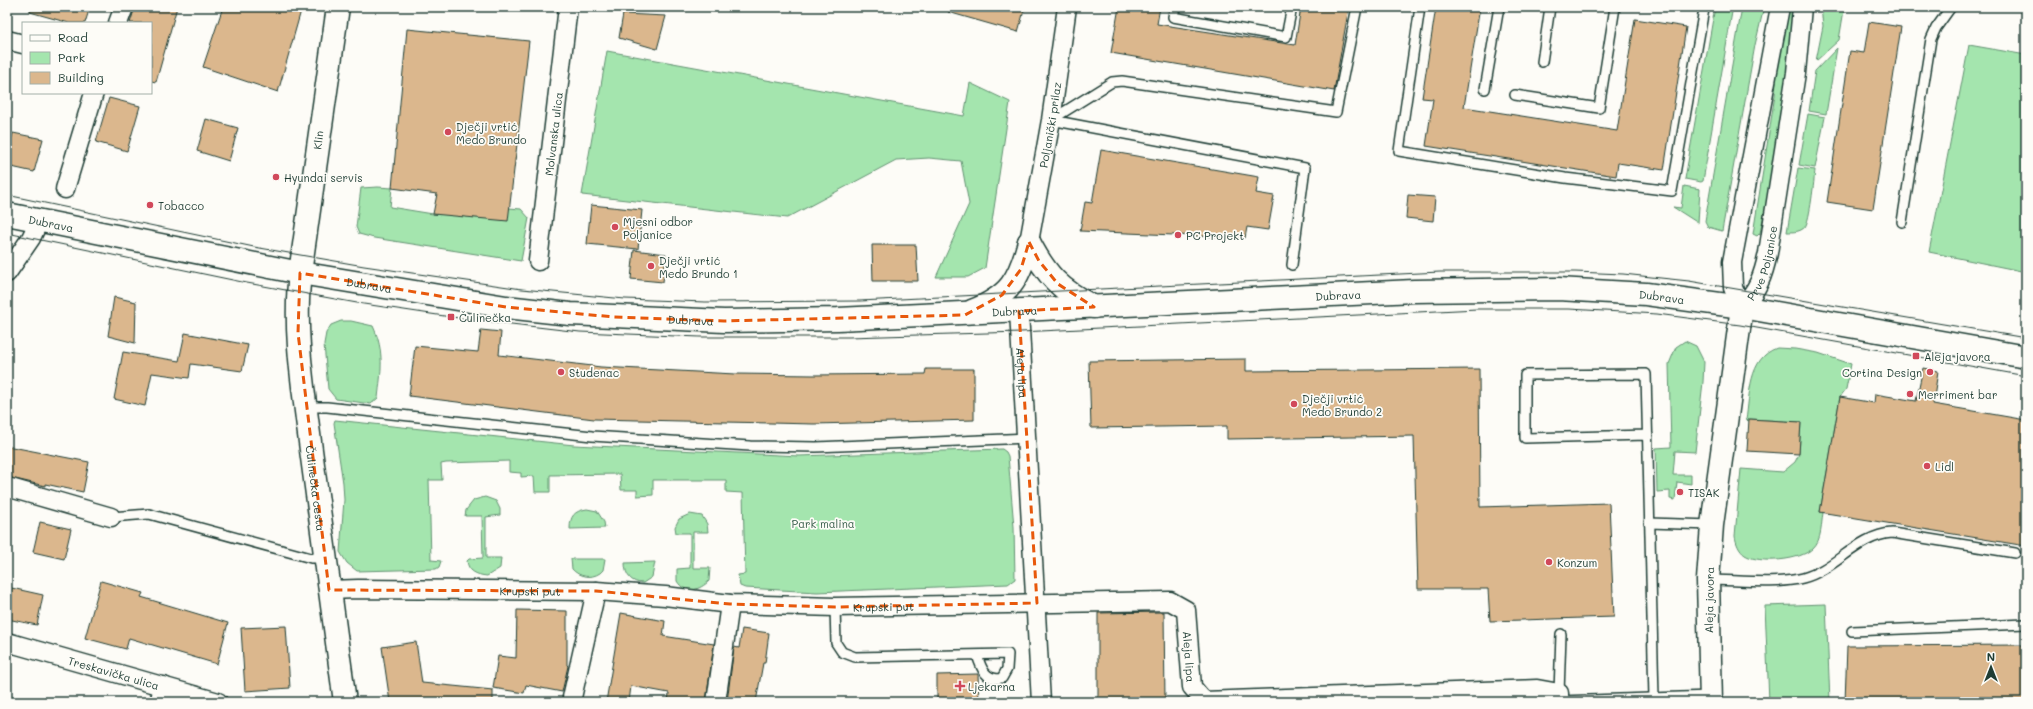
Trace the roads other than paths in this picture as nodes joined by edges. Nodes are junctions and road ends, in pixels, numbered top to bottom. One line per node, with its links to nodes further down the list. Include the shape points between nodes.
1 (124, 7): 16 (street)
2 (338, 7): 32 (main road, Klin)
3 (568, 7): 29 (street, Molvanska ulica)
4 (1067, 7): 23 (street, Poljanički prilaz)
5 (1175, 7): 6 (lane, via 1173,17 1286,37)
6 (1292, 7)
7 (1357, 7): 23 (lane, via 1336,112 1122,81 1112,82)
8 (1420, 7): 15 (lane, via 1399,151 1565,178 1672,191)
9 (1499, 7): 20 (lane)
10 (1550, 7): 19 (lane)
11 (1615, 7): 22 (lane, via 1599,108)
12 (1780, 7): 34 (street, Prve Poljanice, via 1732,262 1733,288)
13 (1802, 7): 34 (street, Prve Poljanice, via 1796,72 1768,253 1762,278 1755,292)
14 (1951, 7): 27 (lane, via 1931,39)
15 (1704, 9)
16 (118, 22)
17 (7, 40): 18 (street)
18 (22, 44)
19 (1542, 62)
20 (1485, 89)
21 (94, 94): 24 (street)
22 (1515, 94)
23 (1051, 120): 28 (street, Poljanički prilaz); 30 (lane, via 1305,168)
24 (65, 189)
25 (7, 214): 26 (main road, Dubrava)
26 (39, 221): 31 (street); 32 (main road, Dubrava)
27 (1902, 222)
28 (1029, 242): 33 (main road, via 1039,261 1066,292); 36 (main road, via 1021,269 1012,285 990,303)
29 (538, 261)
30 (1292, 265)
31 (7, 273)
32 (300, 273): 36 (main road, Dubrava, via 506,307 599,316 724,321); 38 (main road, Čulinečka cesta, via 298,326)
33 (1094, 307): 34 (main road, Dubrava, via 1516,288 1613,291); 35 (main road, Dubrava)
34 (1742, 307): 37 (main road, Dubrava); 44 (main road, Aleja javora)
35 (1019, 311): 36 (main road, Dubrava); 40 (street, Aleja lipa)
36 (965, 314)
37 (2026, 357)
38 (306, 407): 40 (lane, via 327,407 592,436 750,446 816,447); 46 (main road, Čulinečka cesta)
39 (1648, 435): 39 (lane, via 1525,438 1525,375 1646,374); 43 (lane)
40 (1027, 438): 50 (street, Aleja lipa)
41 (7, 488): 42 (street)
42 (111, 517): 46 (lane, via 149,514 311,558)
43 (1649, 523): 44 (lane); 59 (lane)
44 (1712, 525): 47 (main road, Aleja javora)
45 (2015, 553): 47 (lane, via 1892,533 1880,534 1825,569 1803,578 1783,581)
46 (324, 558): 48 (main road, Čulinečka cesta)
47 (1708, 580): 61 (main road, Aleja javora)
48 (329, 590): 49 (street, Krupski put); 63 (main road, Čulinečka cesta)
49 (596, 591): 51 (street, Krupski put); 64 (street)
50 (1037, 603): 52 (street, Krupski put); 60 (street, Aleja lipa, via 1170,601 1186,610 1192,687 1204,701 1537,689); 66 (street, Aleja lipa)
51 (730, 604): 52 (street, Krupski put); 65 (street)
52 (835, 608): 57 (lane, via 836,643 842,652 855,657)
53 (2026, 624): 54 (lane)
54 (1852, 631)
55 (1561, 634): 60 (lane)
56 (8, 645): 58 (street, Treskavička ulica)
57 (977, 655): 57 (lane, via 1008,654 1007,669 1002,678 996,680 989,677 982,670)
58 (161, 694): 62 (street, Treskavička ulica)
59 (1654, 698): 60 (lane); 61 (lane)
60 (1559, 699)
61 (1711, 699)
62 (218, 702)
63 (346, 702)
64 (571, 702)
65 (716, 702)
66 (1041, 702)

